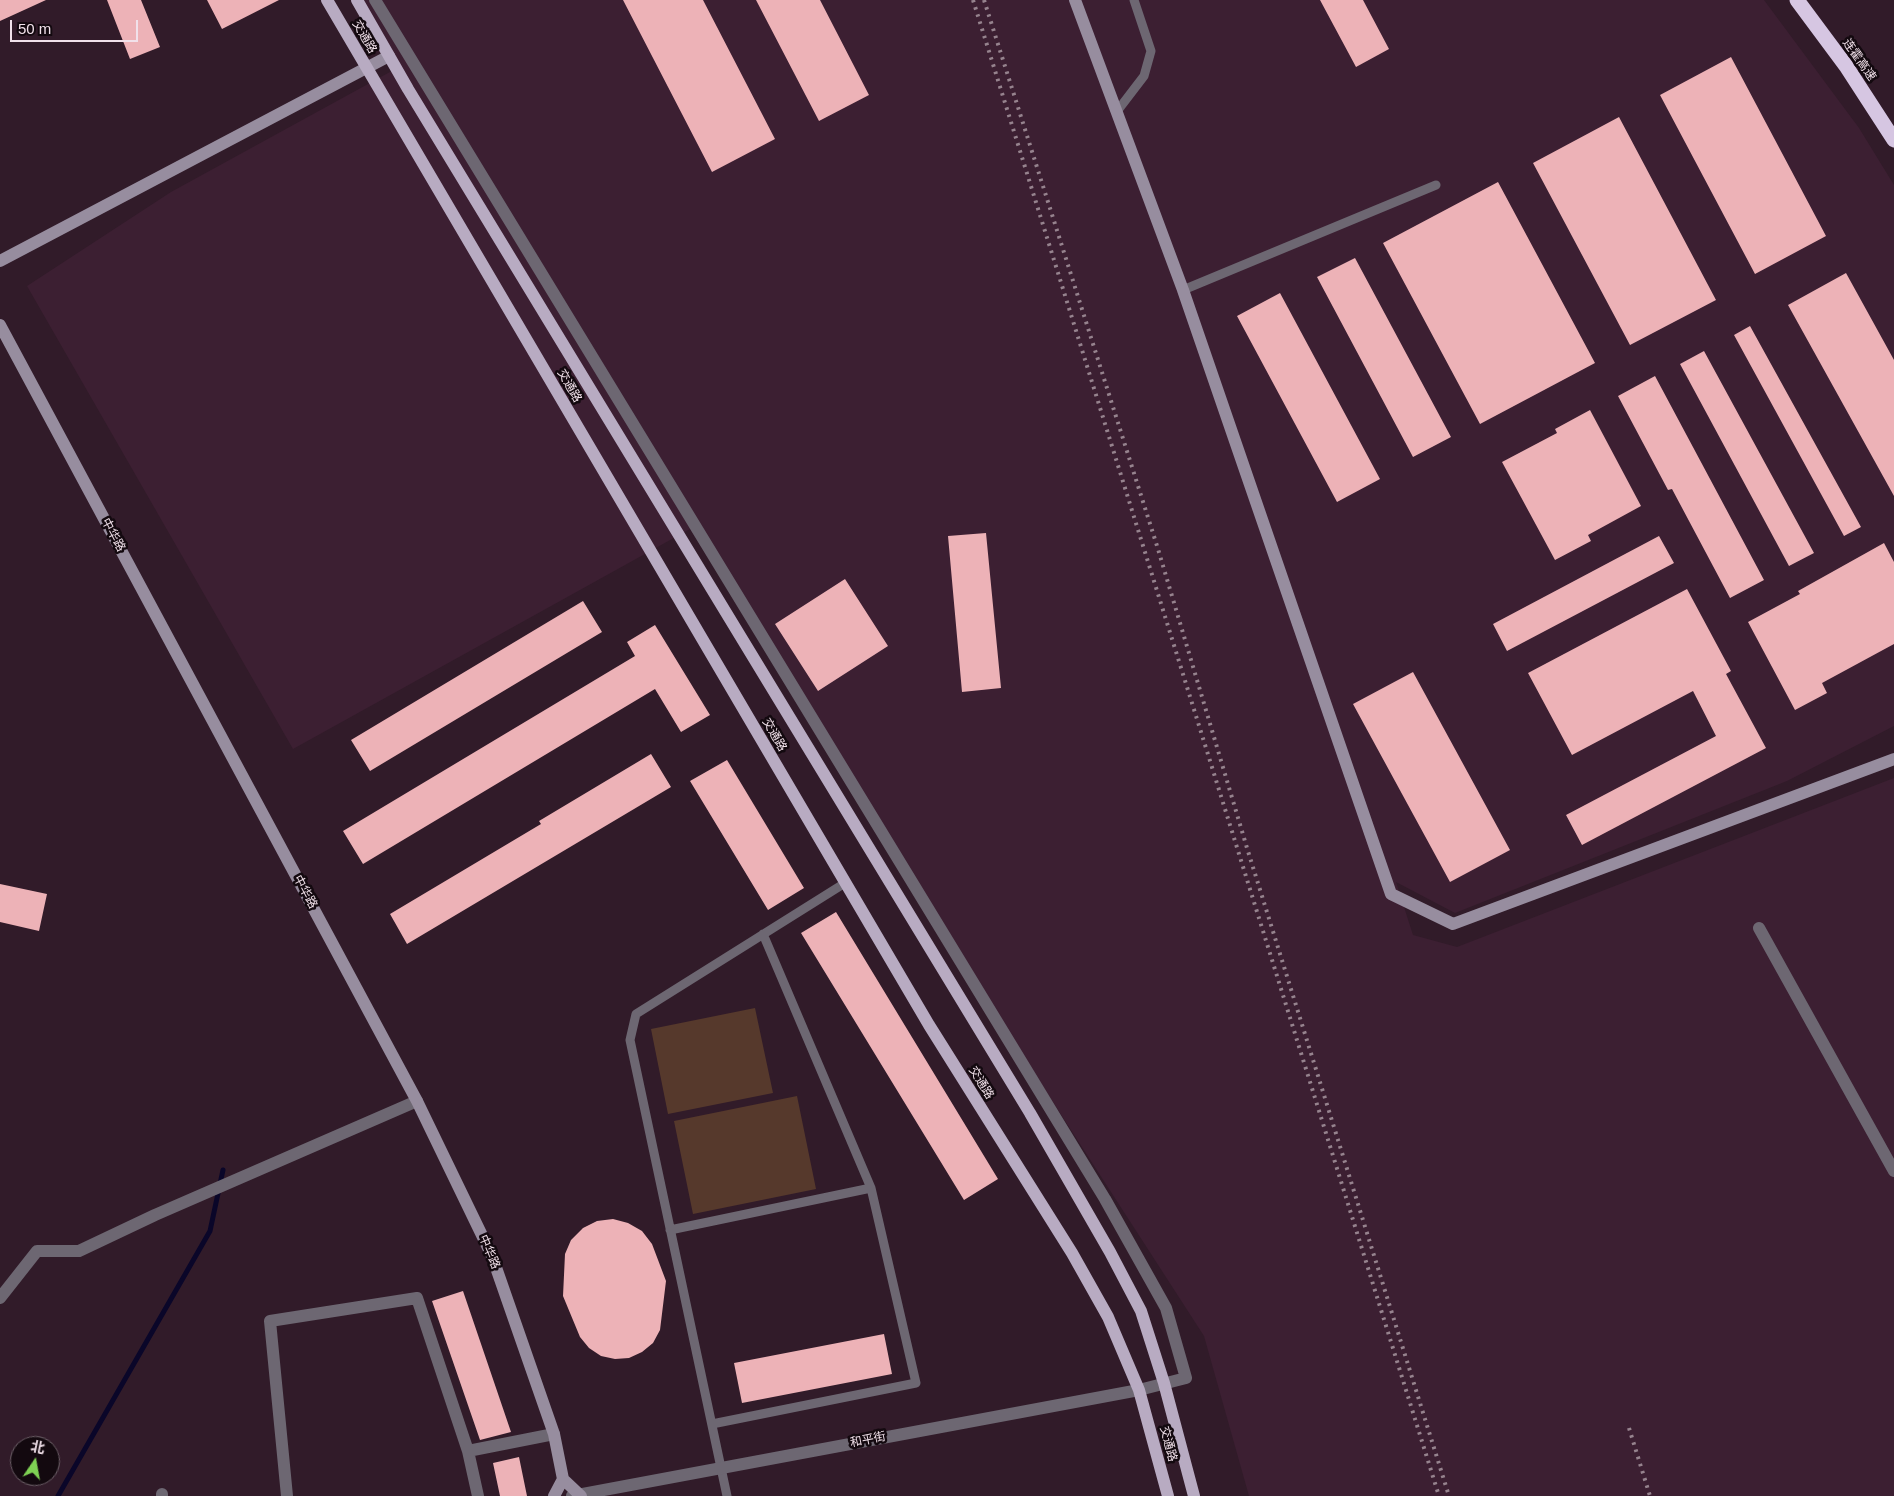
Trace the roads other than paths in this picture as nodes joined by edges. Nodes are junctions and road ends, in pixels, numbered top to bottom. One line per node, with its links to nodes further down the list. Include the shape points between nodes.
1 (328, 0): 8 (main road, 交通路)
2 (357, 0): 7 (main road, 交通路)
3 (375, 0): 24 (street, 和平街, via 1105,1199 1166,1308 1186,1378)
4 (1075, 0): 9 (street)
5 (1134, 0): 9 (lane, via 1151,51 1144,76)
6 (1797, 0): 10 (highway, 连霍高速, via 1846,66)
7 (389, 56): 8 (street); 24 (main road, 交通路, via 1045,1139 1141,1311)
8 (367, 70): 12 (street); 16 (main road, 交通路)
9 (1118, 110): 13 (street)
10 (1894, 140)
11 (1436, 185): 13 (lane)
12 (0, 261)
13 (1183, 290): 15 (street, via 1391,894 1453,924)
14 (0, 325): 19 (street, 中华路)
15 (1894, 759)
16 (845, 883): 18 (lane); 25 (main road, 交通路, via 929,1025 1072,1253 1108,1317)
17 (1759, 928): 20 (street)
18 (763, 934): 21 (lane); 22 (lane, via 636,1014 630,1040)
19 (417, 1101): 23 (street, via 79,1251 37,1250); 27 (street, 中华路, via 492,1256)
20 (1894, 1171)
21 (871, 1188): 22 (lane); 26 (lane, via 916,1383)
22 (670, 1230): 26 (lane)
23 (0, 1298)
24 (1164, 1383): 25 (street, 和平街); 37 (main road, 交通路)
25 (1139, 1390): 29 (street, 和平街); 36 (main road, 交通路)
26 (712, 1424): 29 (lane)
27 (554, 1434): 28 (street); 30 (street, 中华路)
28 (468, 1451): 32 (street, via 417,1298 270,1321); 33 (street)
29 (721, 1468): 31 (street, 和平街); 35 (lane)
30 (563, 1479): 31 (street); 34 (street)
31 (578, 1495)
32 (286, 1496)
33 (478, 1496)
34 (554, 1496)
35 (727, 1496)
36 (1168, 1496)
37 (1194, 1496)

